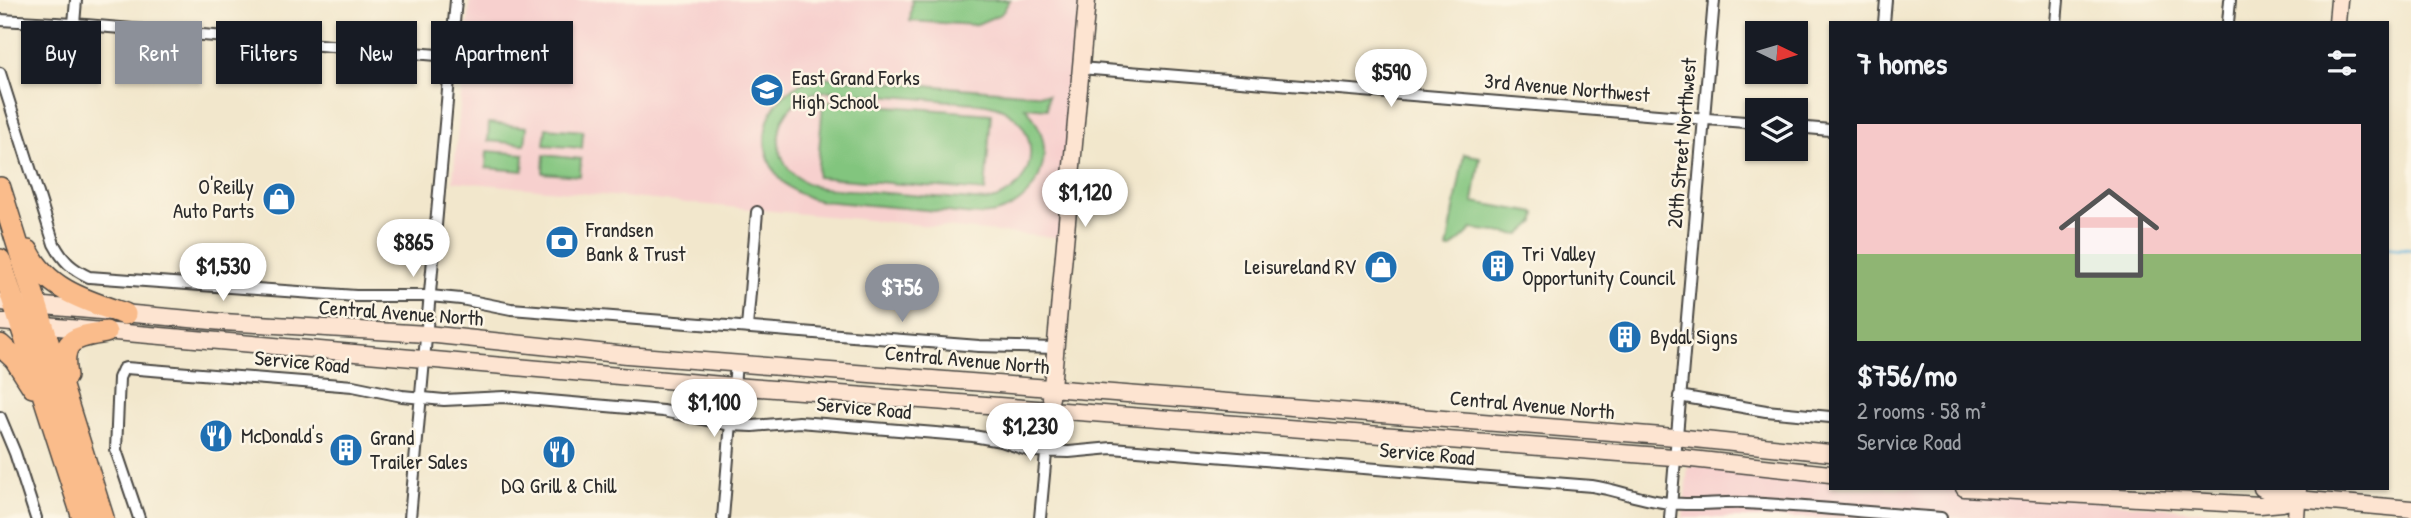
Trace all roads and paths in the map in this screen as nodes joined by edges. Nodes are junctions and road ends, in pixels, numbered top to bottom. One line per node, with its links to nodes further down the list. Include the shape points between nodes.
1 (76, 0): 11 (street)
2 (456, 0): 12 (street)
3 (1087, 0): 19 (main road)
4 (1714, 0): 22 (street, 20th Street Northwest)
5 (1885, 0): 13 (street)
6 (2058, 0): 14 (street)
7 (2230, 0): 15 (street)
8 (2339, 0): 16 (main road)
9 (0, 20): 10 (street)
10 (21, 21)
11 (74, 21)
12 (454, 21)
13 (1884, 21)
14 (2056, 21)
15 (2228, 21)
16 (2337, 21)
17 (101, 26): 18 (street)
18 (431, 54)
19 (1080, 68): 22 (street, 3rd Avenue Northwest); 37 (main road)
20 (0, 72): 29 (street, via 54,243 72,269 104,280 356,296)
21 (448, 84): 29 (street)
22 (1704, 119): 23 (street, 3rd Avenue Northwest); 42 (street, 20th Street Northwest)
23 (1745, 122)
24 (1808, 128): 25 (street)
25 (1829, 130)
26 (3, 196): 30 (highway); 31 (highway, via 41,272 67,292)
27 (757, 212): 33 (street)
28 (0, 260): 30 (highway)
29 (430, 296): 33 (street, via 511,309); 35 (street)
30 (23, 313): 31 (main road, Central Avenue North); 32 (main road); 34 (main road, Central Avenue North); 48 (highway)
31 (125, 314): 35 (main road, Central Avenue North)
32 (0, 322)
33 (747, 327): 37 (street)
34 (106, 332): 38 (main road, Central Avenue North); 48 (highway, via 74,339 65,352)
35 (427, 334): 38 (street); 39 (main road, Central Avenue North)
36 (0, 345): 48 (highway)
37 (1056, 348): 41 (main road)
38 (425, 358): 40 (main road, Central Avenue North); 43 (street)
39 (736, 363): 40 (street); 41 (main road, Central Avenue North)
40 (734, 386): 44 (main road, Central Avenue North); 47 (street)
41 (1052, 388): 44 (main road); 49 (main road, Central Avenue North)
42 (1679, 396): 45 (street); 49 (street, 20th Street Northwest)
43 (421, 398): 47 (street, Service Road, via 504,397 663,411); 62 (street, Service Road, via 353,386 122,369 114,439); 63 (street)
44 (1050, 411): 50 (street); 52 (main road, Central Avenue North)
45 (1829, 416)
46 (0, 417): 59 (street)
47 (731, 425): 50 (street, Service Road, via 799,422 973,436 1023,450); 64 (street)
48 (65, 428): 60 (highway); 61 (highway)
49 (1675, 438): 51 (main road, Central Avenue North); 52 (street, 20th Street Northwest)
50 (1046, 451): 57 (street, Service Road, via 1112,448 1565,484); 65 (street)
51 (1829, 453)
52 (1673, 457): 53 (main road, Central Avenue North); 57 (street, 20th Street Northwest)
53 (1829, 474)
54 (1999, 490): 56 (main road, via 2260,505 2282,503)
55 (2274, 490): 56 (main road)
56 (2298, 494): 58 (main road); 68 (main road)
57 (1671, 503): 66 (street, 20th Street Northwest); 67 (street, Service Road, via 1746,503)
58 (2411, 509)
59 (36, 518)
60 (83, 518)
61 (103, 518)
62 (139, 518)
63 (410, 518)
64 (723, 518)
65 (1040, 518)
66 (1670, 518)
67 (1941, 518)
68 (2296, 518)

